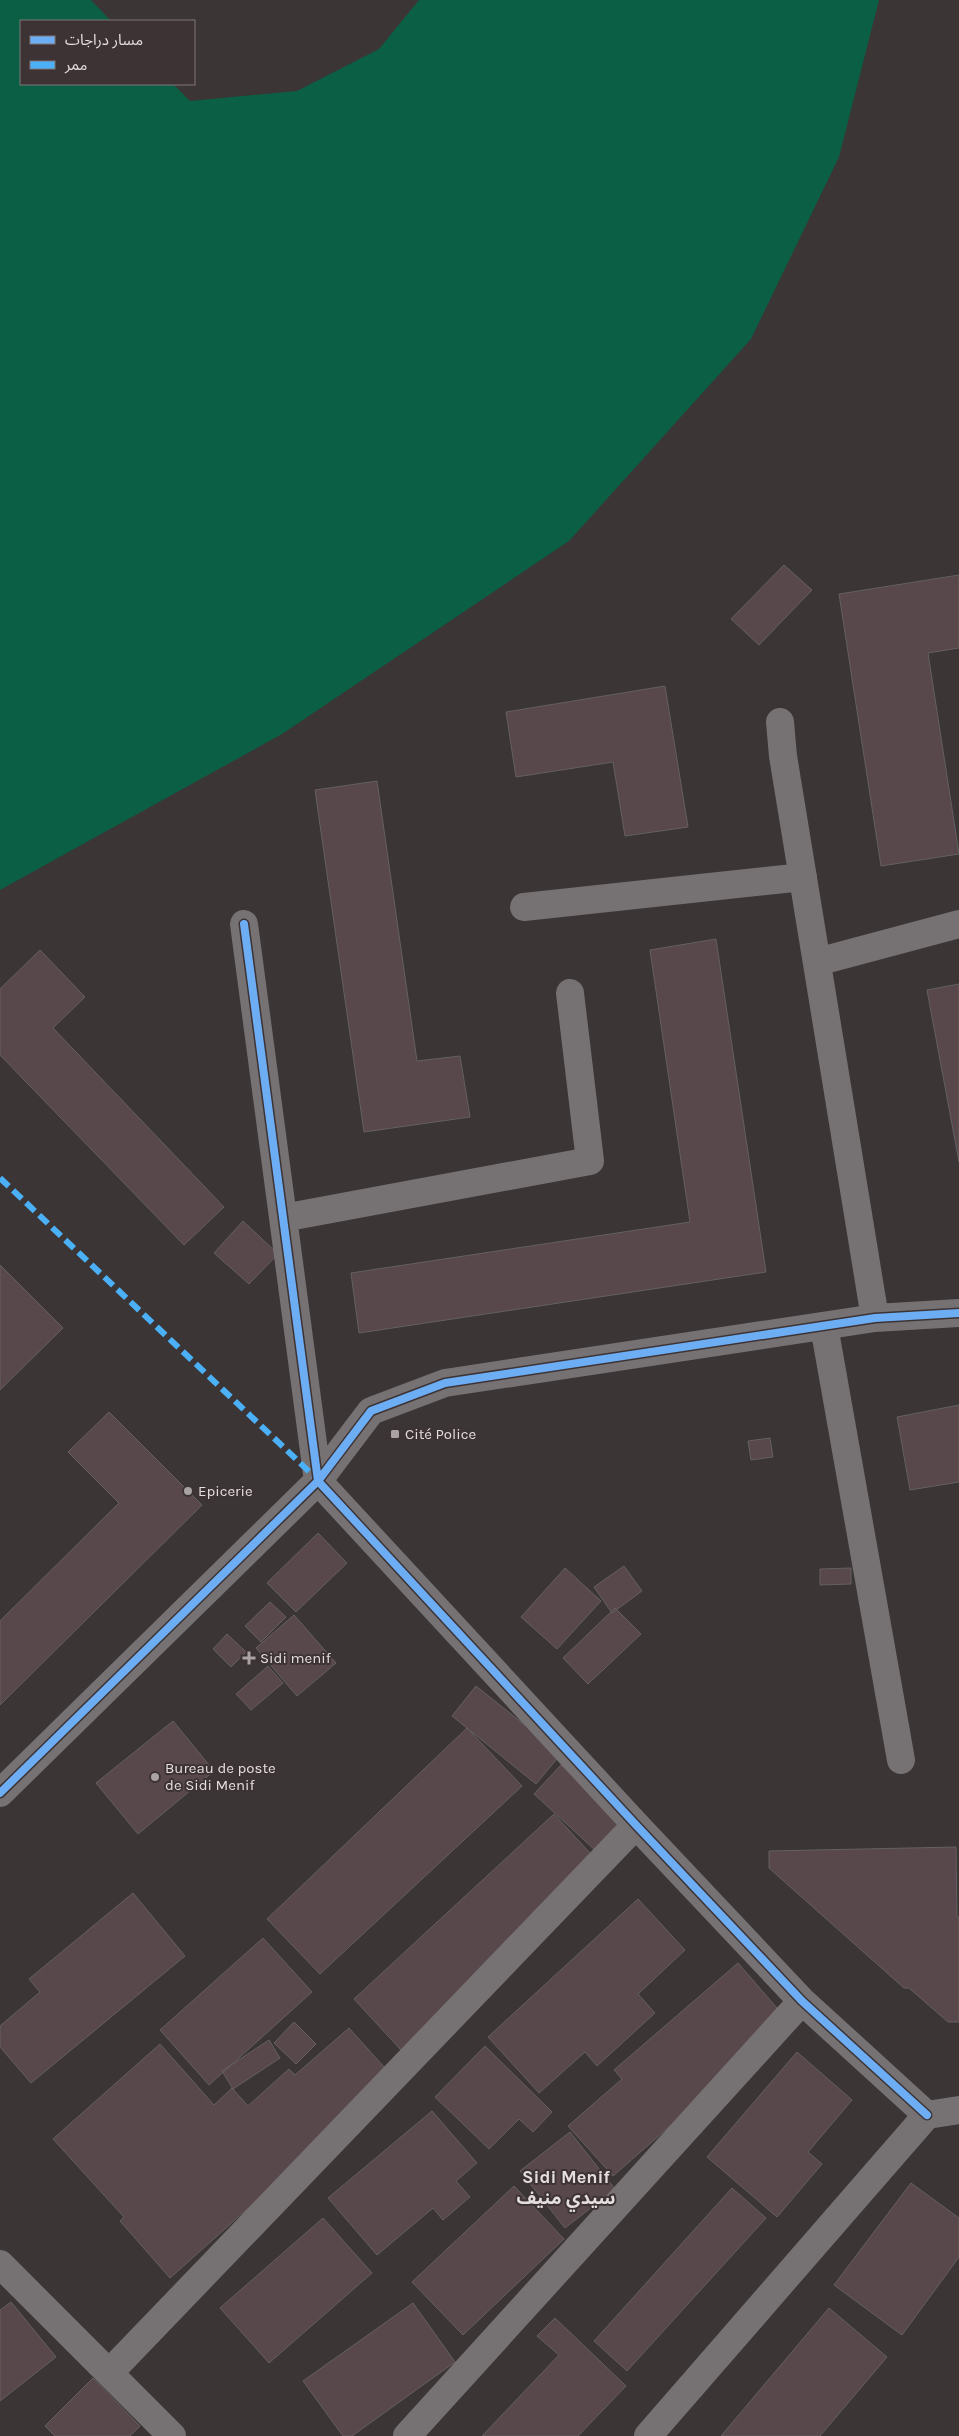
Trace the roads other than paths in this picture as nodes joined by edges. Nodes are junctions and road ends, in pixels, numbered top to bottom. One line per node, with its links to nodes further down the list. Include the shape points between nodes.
1 (780, 722): 2 (street)
2 (803, 877): 3 (street); 6 (street)
3 (524, 907)
4 (244, 924): 8 (street)
5 (959, 924): 6 (street)
6 (817, 962): 10 (street)
7 (570, 993): 8 (street, via 590,1161)
8 (283, 1218): 12 (street)
9 (959, 1313): 10 (street)
10 (875, 1318): 11 (street)
11 (824, 1326): 12 (street, via 445,1383 371,1411); 13 (street)
12 (318, 1481): 14 (street); 15 (street)
13 (901, 1760)
14 (0, 1793)
15 (636, 1825): 16 (street); 20 (street)
16 (802, 2001): 18 (street); 22 (street)
17 (959, 2110): 18 (street)
18 (927, 2115): 23 (street)
19 (0, 2264): 20 (street)
20 (109, 2373): 21 (street)
21 (170, 2435)
22 (407, 2436)
23 (648, 2436)

